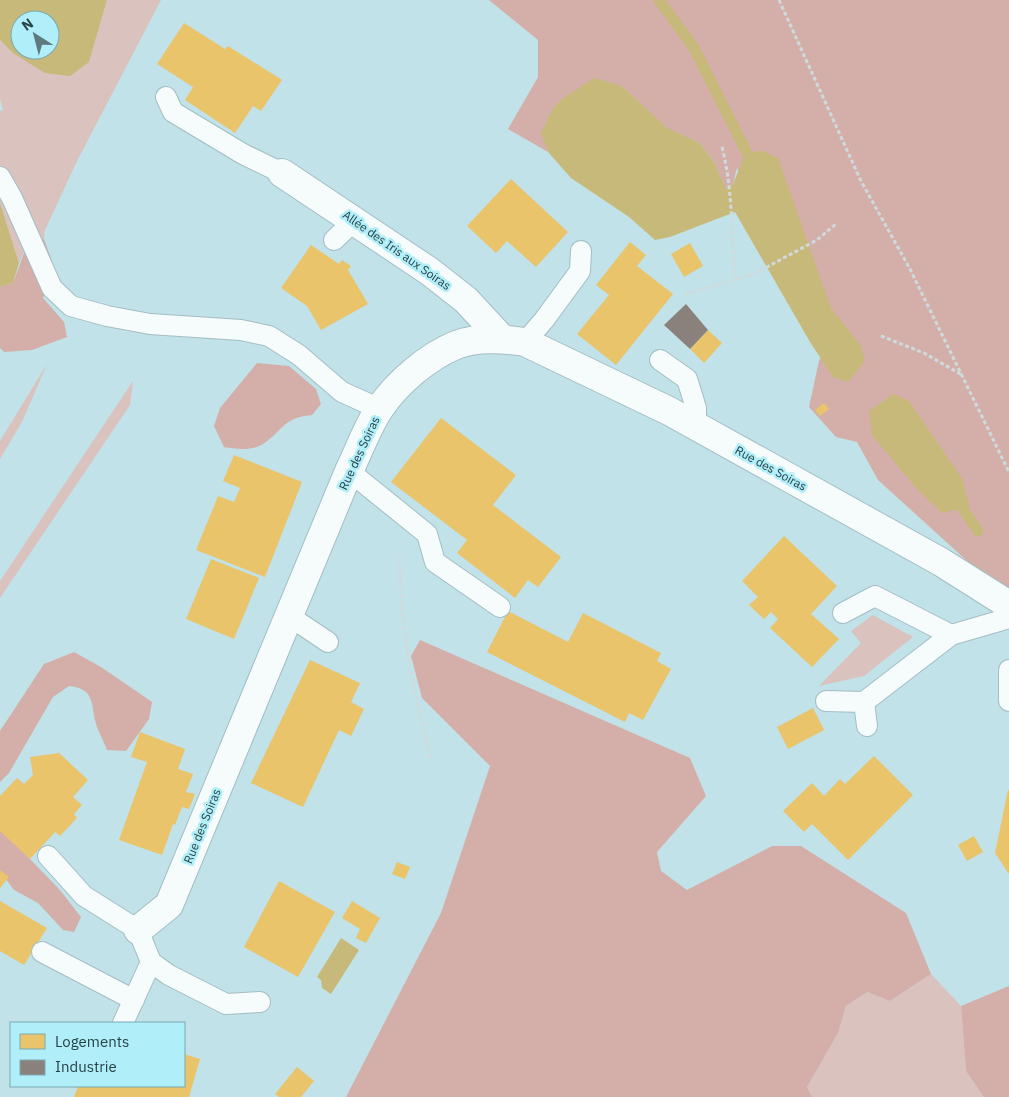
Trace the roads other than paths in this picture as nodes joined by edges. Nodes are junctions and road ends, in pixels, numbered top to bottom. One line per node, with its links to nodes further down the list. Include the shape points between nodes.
1 (166, 97): 2 (lane, via 174,112 243,154)
2 (282, 173): 4 (street, Allée des Iris aux Soiras)
3 (0, 176): 9 (lane, via 52,288 71,306 150,324 241,330 269,336 299,355 342,392)
4 (355, 220): 5 (lane); 7 (street, Allée des Iris aux Soiras, via 429,271)
5 (334, 240)
6 (581, 251): 7 (lane, via 580,271 544,320)
7 (513, 340): 9 (street, Rue des Soiras, via 458,344 406,378); 10 (street, Rue des Soiras)
8 (660, 360): 10 (lane, via 687,379 696,408)
9 (380, 409): 11 (street, Rue des Soiras)
10 (696, 426): 12 (street, Rue des Soiras, via 941,562)
11 (349, 471): 13 (lane, via 426,534 435,562); 16 (street, Rue des Soiras)
12 (1009, 605)
13 (500, 607)
14 (843, 613): 17 (lane, via 875,596)
15 (1009, 618): 17 (lane)
16 (286, 619): 18 (lane, via 301,624); 25 (street, Rue des Soiras, via 169,905)
17 (951, 635): 22 (lane)
18 (328, 642)
19 (1009, 670): 21 (lane)
20 (826, 700): 22 (lane)
21 (1009, 701)
22 (864, 702): 23 (lane)
23 (867, 726)
24 (48, 856): 25 (lane, via 84,896)
25 (138, 930): 27 (lane)
26 (42, 952): 28 (lane)
27 (151, 962): 28 (lane); 29 (lane, via 169,975 226,1004)
28 (134, 1000): 30 (lane)
29 (260, 1002)
30 (123, 1022)

